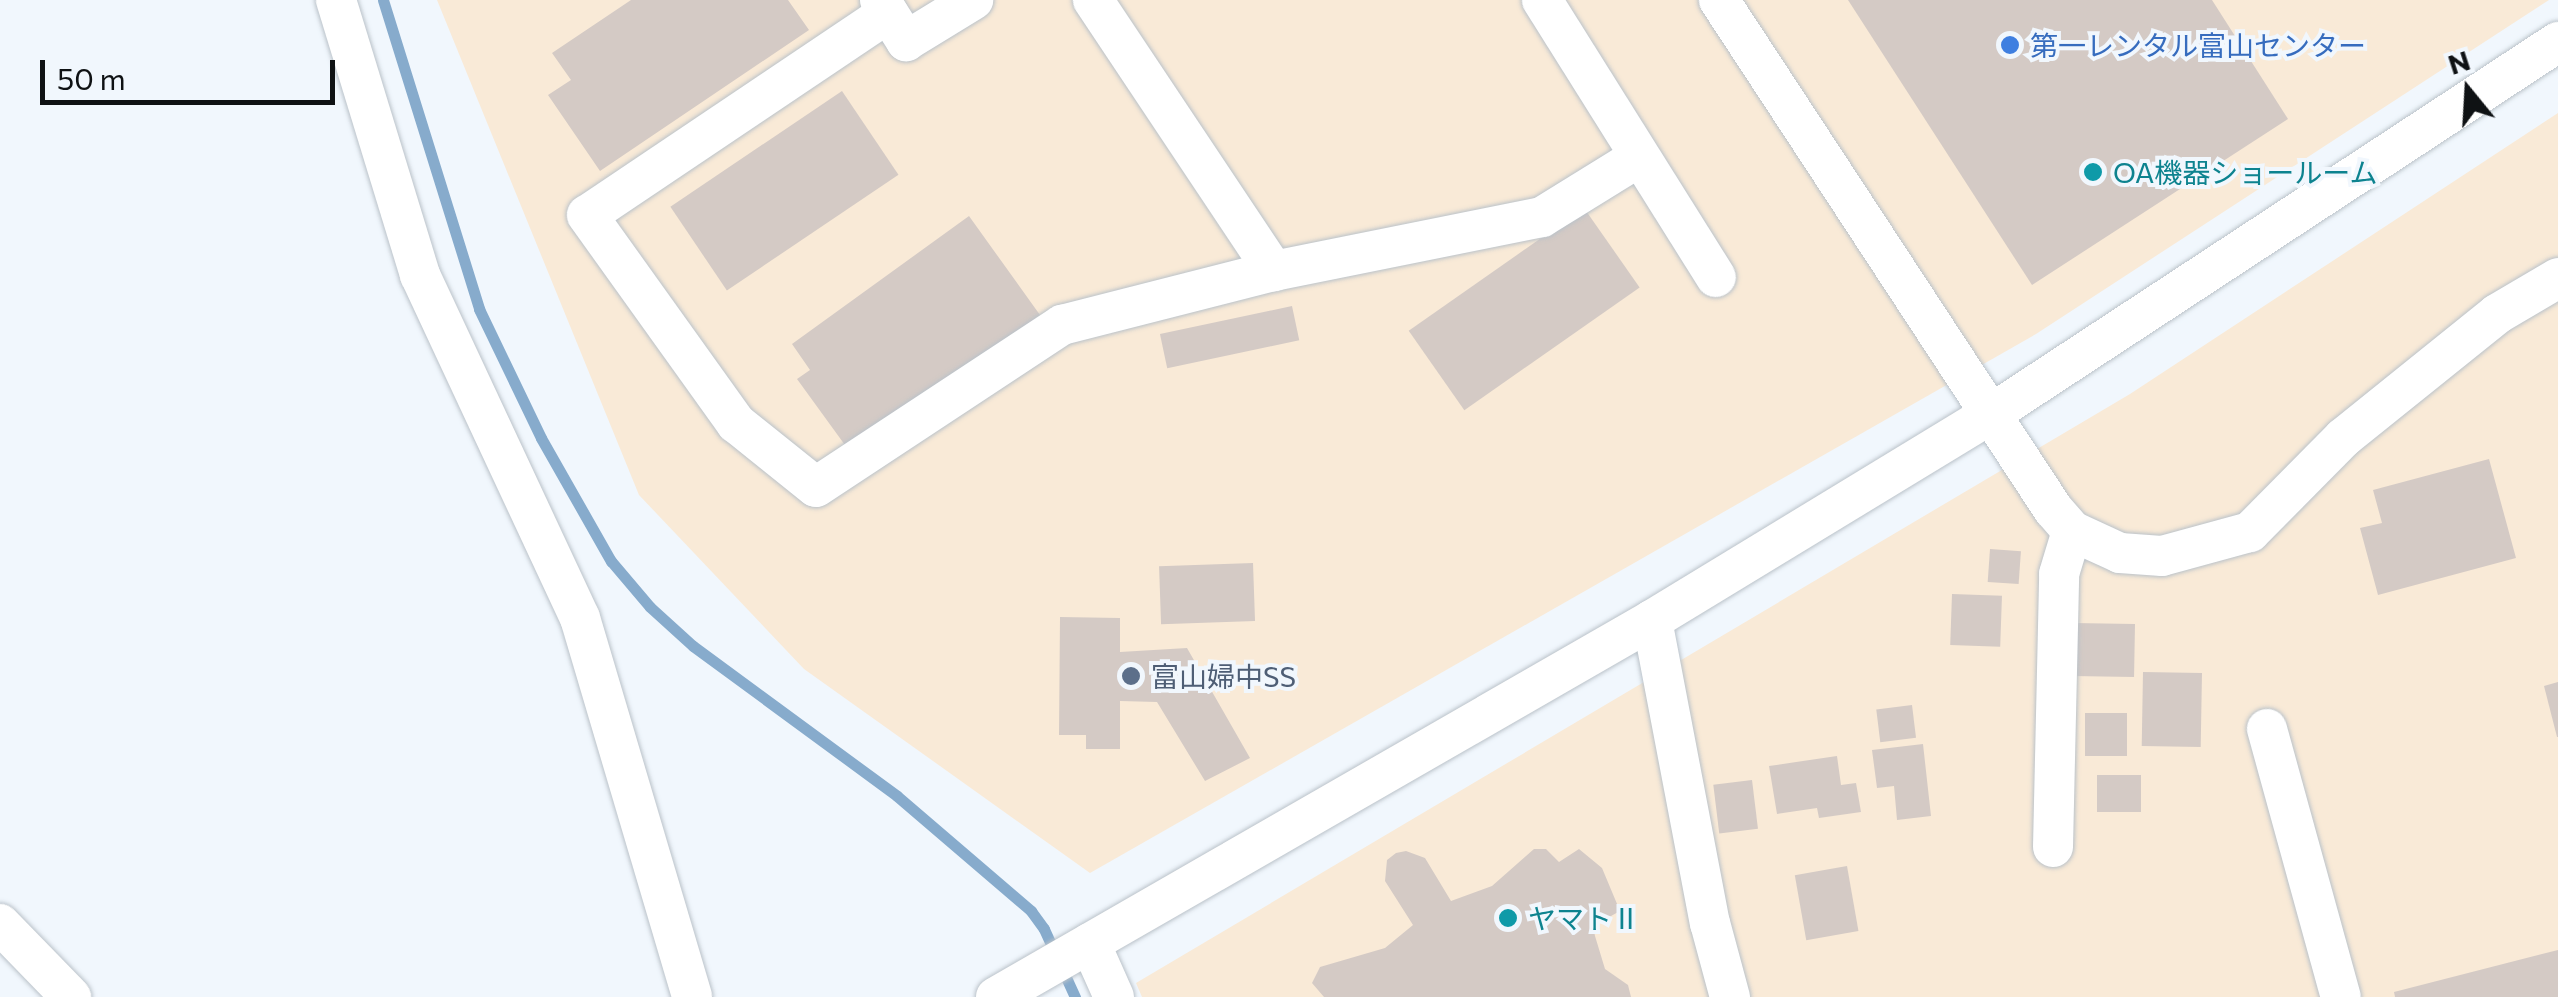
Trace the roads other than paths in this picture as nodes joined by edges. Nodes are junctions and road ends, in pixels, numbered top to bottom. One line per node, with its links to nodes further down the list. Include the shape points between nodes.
1 (336, 0): 21 (street, via 420,275 580,618)
2 (973, 0): 6 (street, via 906,40)
3 (1093, 0): 9 (street)
4 (1542, 0): 8 (street)
5 (1719, 0): 12 (street)
6 (884, 7): 9 (street, via 587,215 736,422 816,487 1062,325)
7 (2558, 42): 12 (street)
8 (1640, 157): 9 (street, via 1542,218); 10 (street)
9 (1274, 272)
10 (1716, 278)
11 (2558, 278): 13 (street, via 2497,314 2343,438 2250,532 2162,556 2120,552)
12 (1988, 416): 13 (street); 14 (street)
13 (2072, 531): 16 (street, via 2059,574)
14 (1652, 620): 18 (street); 23 (street)
15 (2268, 729): 24 (street)
16 (2053, 847)
17 (0, 924): 20 (street)
18 (1090, 942): 19 (street); 22 (street)
19 (1018, 991)
20 (71, 997)
21 (692, 997)
22 (1114, 997)
23 (1730, 997)
24 (2341, 997)

